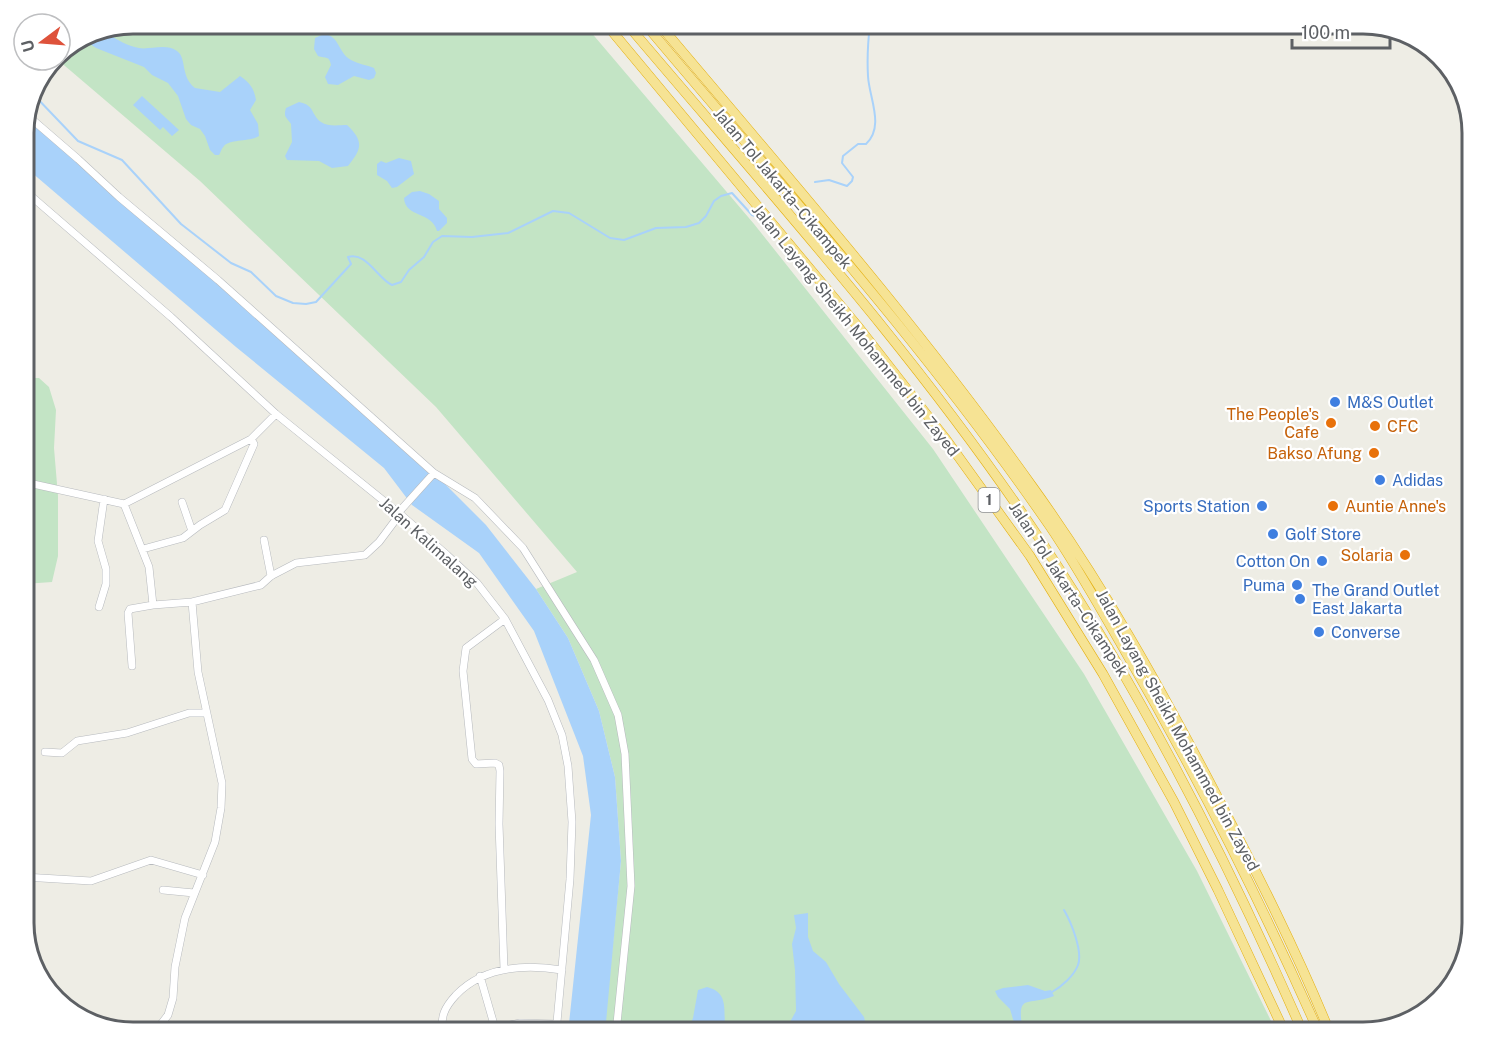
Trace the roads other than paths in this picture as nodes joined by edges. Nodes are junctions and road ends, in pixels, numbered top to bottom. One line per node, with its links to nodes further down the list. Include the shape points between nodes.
1 (614, 34): 38 (highway, Jalan Layang Sheikh Mohammed bin Zayed / 1, via 860,329 1030,556 1103,674 1174,802)
2 (635, 34): 39 (highway, Jalan Tol Jakarta–Cikampek / 1, via 876,319 1039,538 1136,695 1189,793)
3 (653, 34): 40 (highway, Jalan Tol Jakarta–Cikampek / 1, via 915,345 1083,577 1220,821)
4 (667, 34): 41 (highway, Jalan Layang Sheikh Mohammed bin Zayed, via 892,302 1060,526 1110,604 1200,763 1271,902)
5 (36, 123): 9 (street, via 218,280)
6 (35, 200): 7 (street, Jalan Kalimalang)
7 (276, 414): 8 (street); 14 (street, Jalan Kalimalang)
8 (251, 439): 13 (street); 15 (street, via 254,444 225,510)
9 (432, 475): 14 (street); 37 (street, via 475,498 523,548 594,660 618,715 625,754 631,893)
10 (35, 484): 11 (street)
11 (104, 499): 13 (street); 21 (street, via 98,541 106,584)
12 (182, 502): 15 (street)
13 (124, 504): 17 (street)
14 (400, 512): 18 (street, via 368,554 296,563); 22 (street, Jalan Kalimalang, via 477,584)
15 (192, 531): 17 (street, via 183,538)
16 (264, 540): 18 (street)
17 (143, 549): 20 (street)
18 (271, 576): 19 (street, via 261,585)
19 (192, 602): 20 (street); 24 (street)
20 (153, 605): 23 (street, via 130,609 128,613)
21 (99, 607)
22 (506, 619): 30 (street, via 466,648 463,671 472,759 476,764 495,763 500,771); 31 (street, Jalan Kalimalang, via 552,708 568,766 572,845)
23 (132, 666)
24 (206, 713): 25 (street, via 189,713 127,733 77,741 62,753); 26 (street, via 222,783 215,843)
25 (45, 753)
26 (203, 875): 27 (street, via 151,860 91,881); 29 (street)
27 (35, 878)
28 (163, 890): 29 (street)
29 (194, 893): 33 (street, via 175,967 173,998)
30 (504, 969): 31 (street); 32 (street)
31 (562, 970): 36 (street, Jalan Kalimalang)
32 (480, 976): 34 (street, via 445,1007); 35 (street)
33 (163, 1022)
34 (441, 1022)
35 (493, 1022)
36 (557, 1022)
37 (617, 1022)
38 (1280, 1022)
39 (1298, 1022)
40 (1314, 1022)
41 (1325, 1022)

